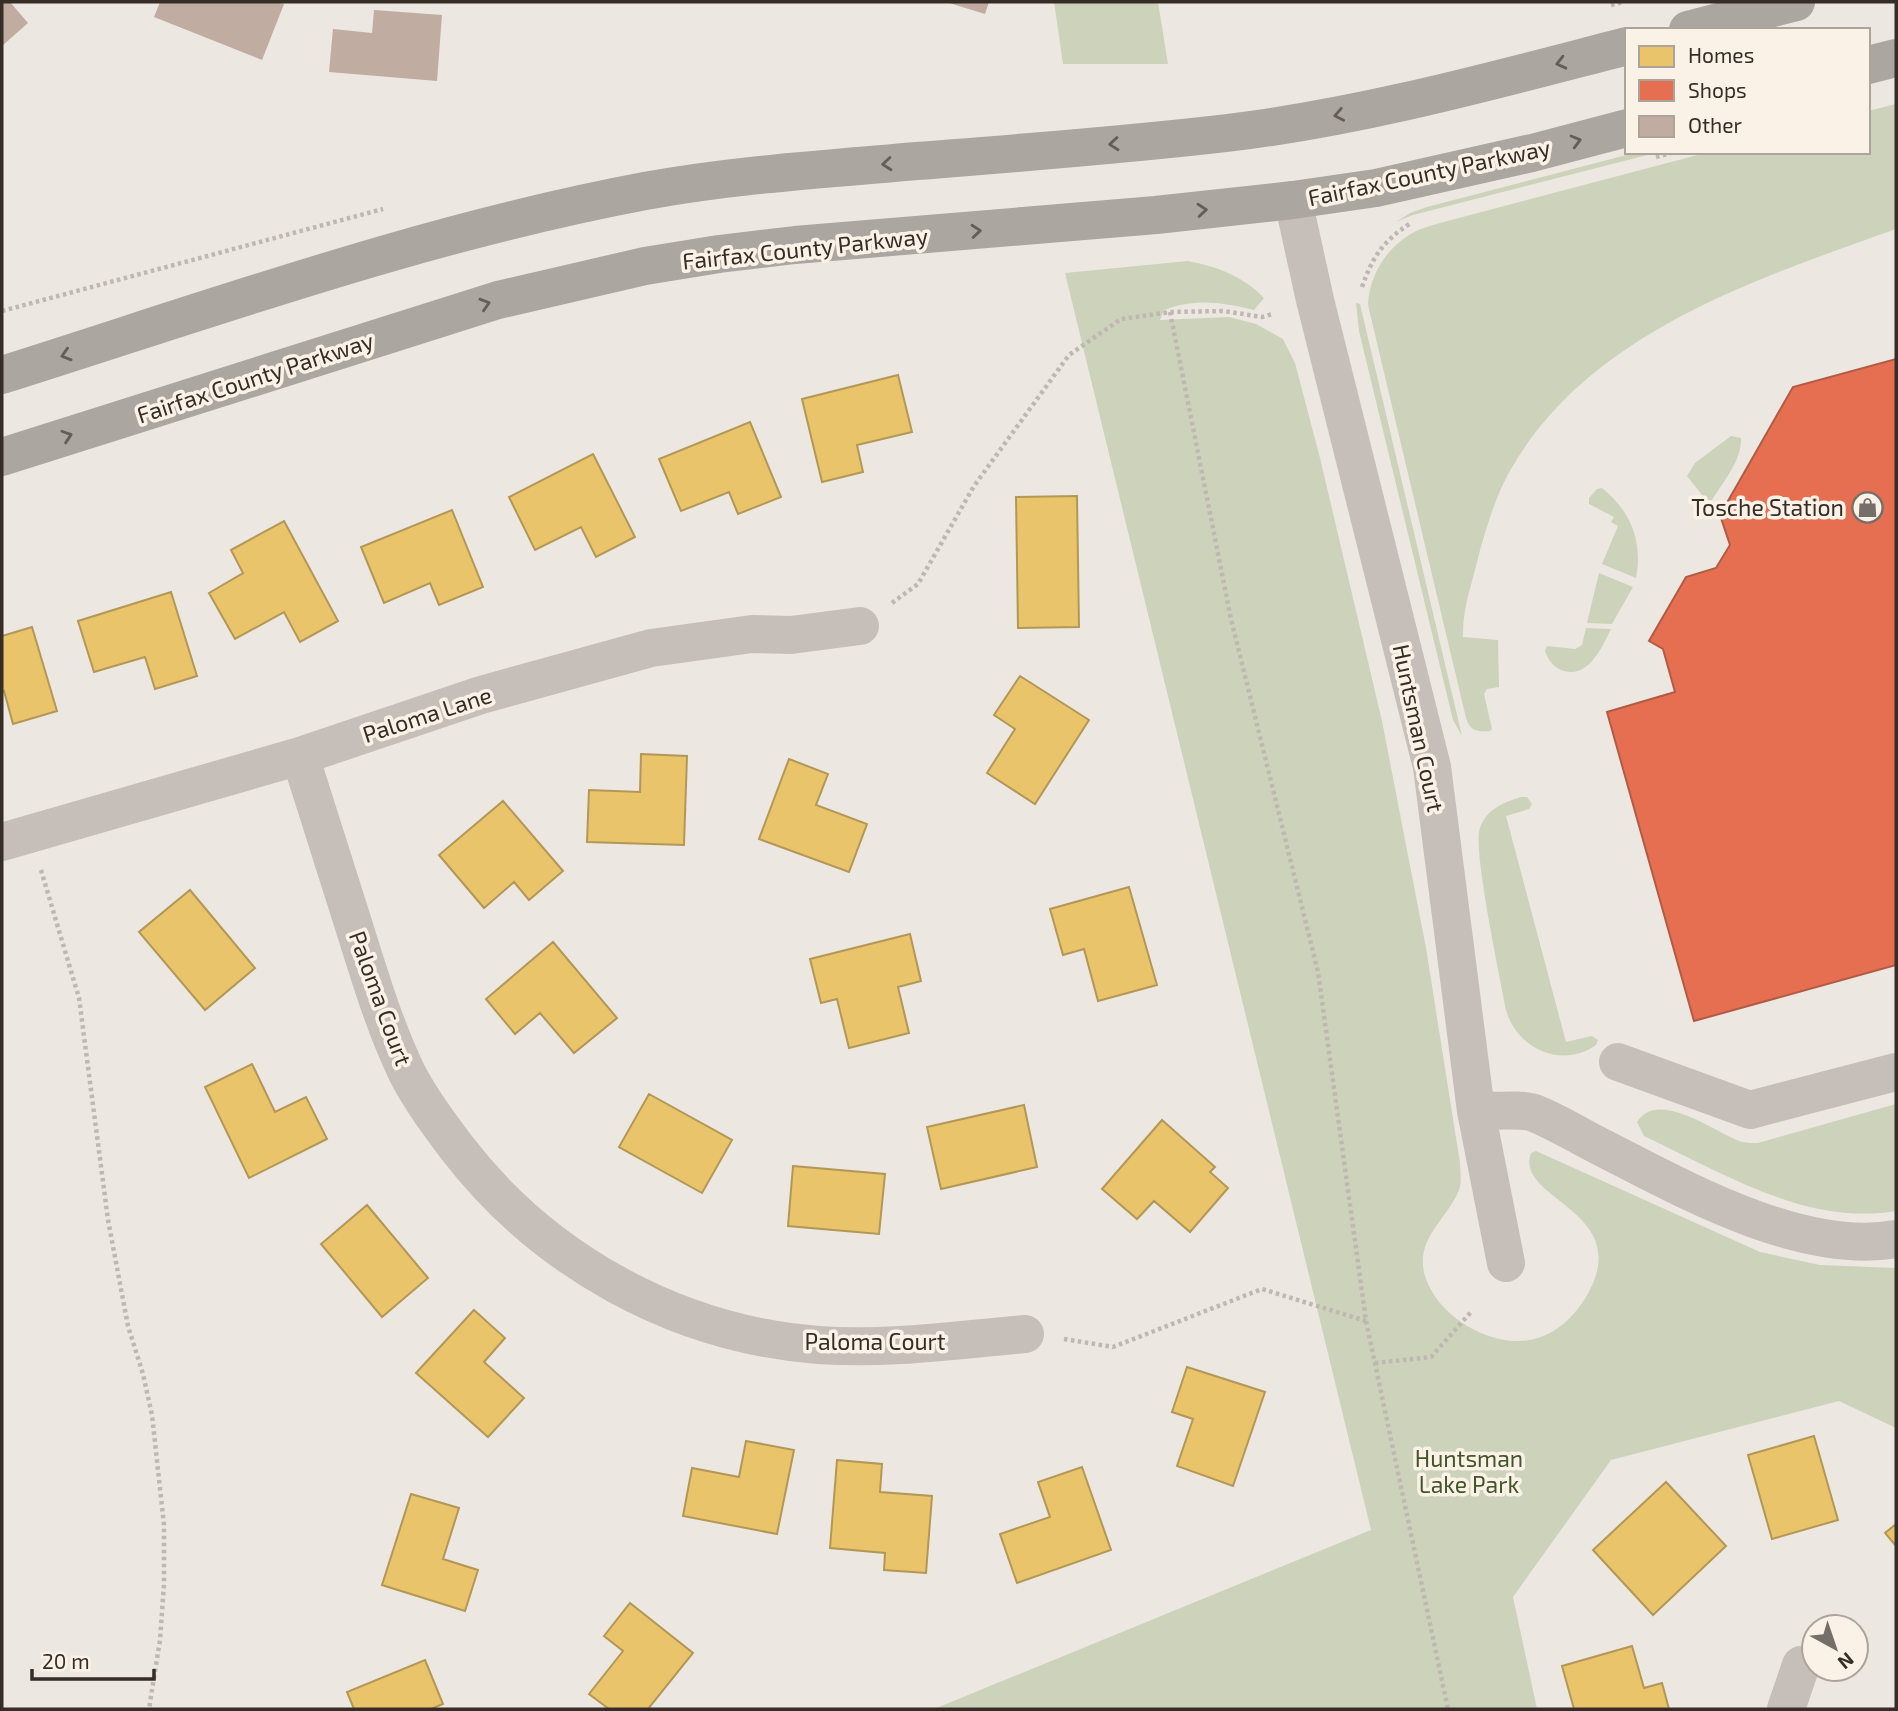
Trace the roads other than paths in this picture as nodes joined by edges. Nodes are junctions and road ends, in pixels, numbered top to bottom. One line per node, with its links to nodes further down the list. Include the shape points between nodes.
1 (1796, 2): 2 (highway)
2 (1696, 28)
3 (1625, 47): 8 (highway, one-way to 8, via 1305,122 727,179 621,196 412,246)
4 (1896, 58): 5 (highway)
5 (1870, 64)
6 (1625, 128): 7 (highway, Fairfax County Parkway, one-way to 6, via 1401,183)
7 (1293, 201): 9 (highway, Fairfax County Parkway, one-way to 7, via 498,300 645,266 796,245); 15 (street, Huntsman Court, via 1432,767)
8 (2, 375)
9 (2, 457)
10 (860, 626): 11 (street, Paloma Lane, via 651,648 481,695)
11 (300, 756): 12 (street, Paloma Lane); 18 (street, Paloma Court, via 382,1014 408,1074 478,1176 534,1230 590,1271 659,1306 741,1334 818,1345 862,1345)
12 (15, 838)
13 (1618, 1062): 14 (street, via 1750,1110)
14 (1896, 1072)
15 (1476, 1111): 16 (street, via 1532,1112 1673,1184 1771,1225 1838,1241); 17 (street, Huntsman Court)
16 (1896, 1239)
17 (1506, 1263)
18 (1025, 1334)
19 (1800, 1668): 20 (street)
20 (1786, 1709)

